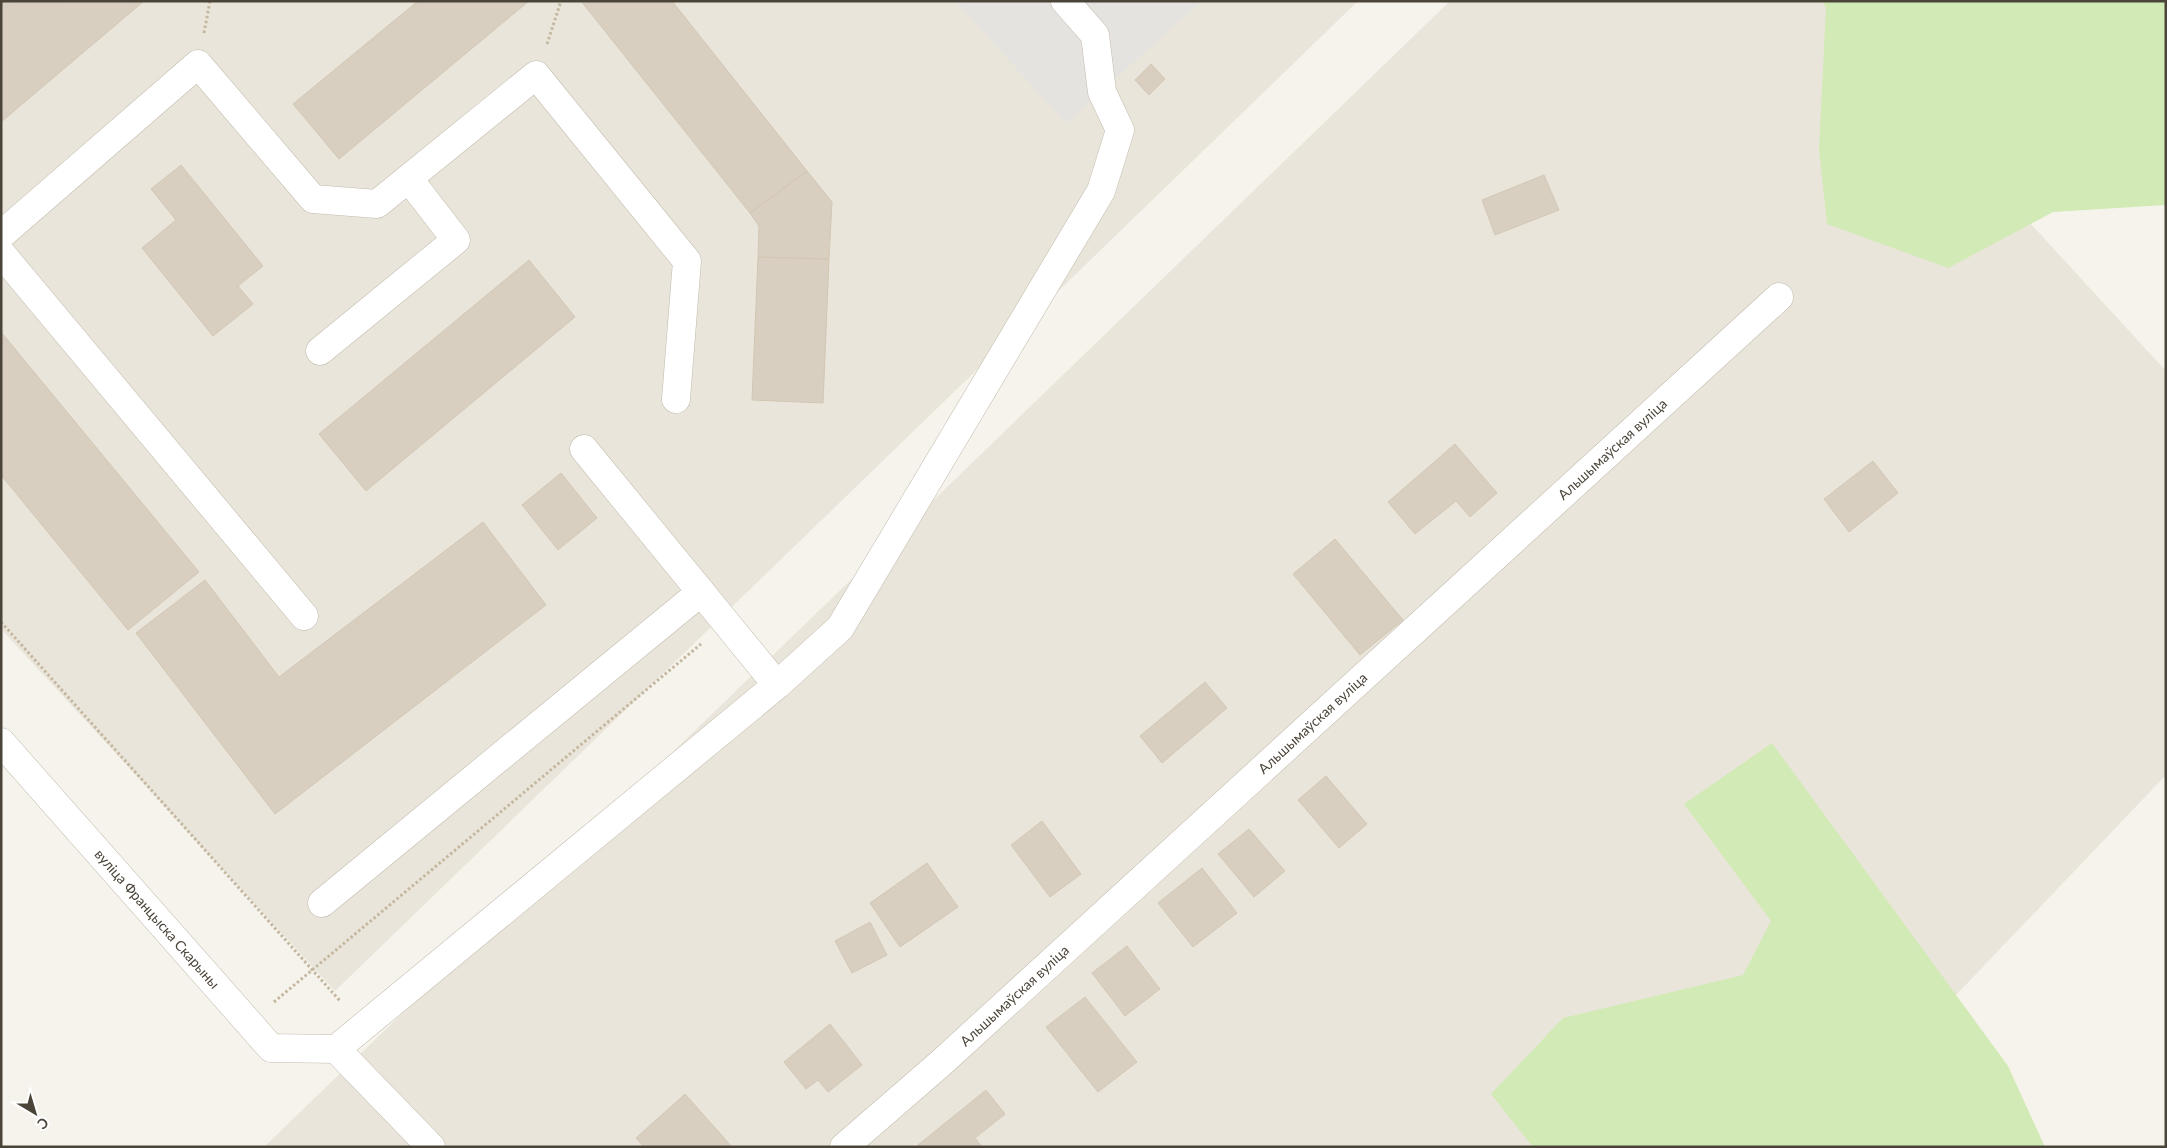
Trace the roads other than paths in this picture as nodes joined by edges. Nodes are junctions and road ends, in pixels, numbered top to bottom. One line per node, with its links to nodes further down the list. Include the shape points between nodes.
1 (1065, 1): 11 (street, via 1095,35 1102,92 1120,130 1101,191 840,628)
2 (409, 179): 3 (street, via 377,204 313,199 198,64); 6 (street, via 456,240); 7 (street, via 536,75 687,261)
3 (1, 235)
4 (1, 253): 10 (street)
5 (1779, 297): 16 (street, Альшымаўская вуліца, via 941,1063)
6 (320, 351)
7 (676, 399)
8 (584, 449): 9 (street)
9 (701, 592): 11 (street); 13 (street)
10 (304, 616)
11 (777, 685): 14 (street)
12 (1, 742): 14 (street, вуліца Францыска Скарыны, via 271,1048)
13 (322, 903)
14 (336, 1049): 15 (street)
15 (431, 1147)
16 (844, 1147)

